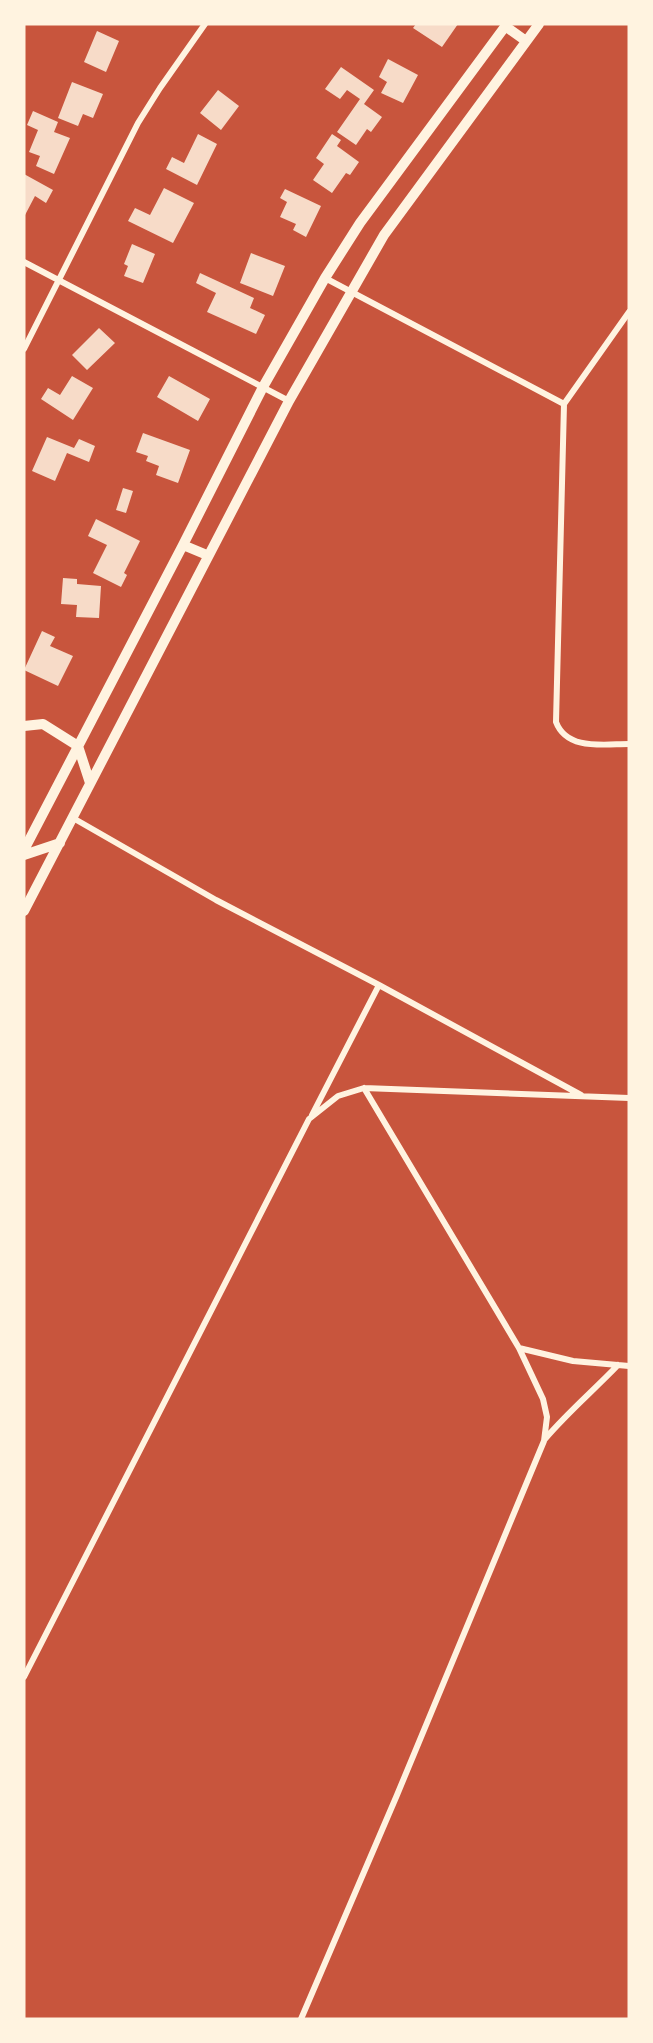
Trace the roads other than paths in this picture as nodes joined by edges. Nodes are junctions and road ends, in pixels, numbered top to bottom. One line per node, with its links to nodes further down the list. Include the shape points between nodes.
1 (205, 24): 7 (street, via 138,123)
2 (539, 24): 4 (street)
3 (506, 25): 4 (street); 6 (street, via 360,223)
4 (526, 41): 8 (street, via 384,235)
5 (24, 262): 7 (street)
6 (325, 278): 8 (street); 11 (street)
7 (60, 281): 10 (street); 11 (street)
8 (351, 292): 12 (street); 13 (street)
9 (629, 312): 13 (street)
10 (24, 349)
11 (263, 387): 12 (street); 14 (street)
12 (289, 401): 15 (street)
13 (564, 404): 17 (street, via 556,722 564,735 580,743)
14 (183, 545): 15 (street); 18 (street)
15 (207, 555): 19 (street)
16 (24, 726): 18 (street, via 43,724)
17 (629, 744)
18 (78, 746): 19 (street); 22 (street)
19 (90, 783): 20 (street)
20 (73, 818): 21 (street); 25 (street, via 216,900)
21 (60, 843): 23 (street); 24 (street)
22 (24, 850)
23 (24, 855)
24 (24, 911)
25 (379, 985): 27 (street); 29 (street)
26 (364, 1088): 27 (street); 29 (street, via 338,1096); 30 (street)
27 (583, 1096): 28 (street)
28 (629, 1098)
29 (309, 1119): 34 (street)
30 (519, 1348): 31 (street, via 573,1361); 33 (street, via 543,1399 547,1417)
31 (618, 1365): 32 (street); 33 (street)
32 (629, 1366)
33 (544, 1441): 35 (street)
34 (24, 1677)
35 (301, 2019)

